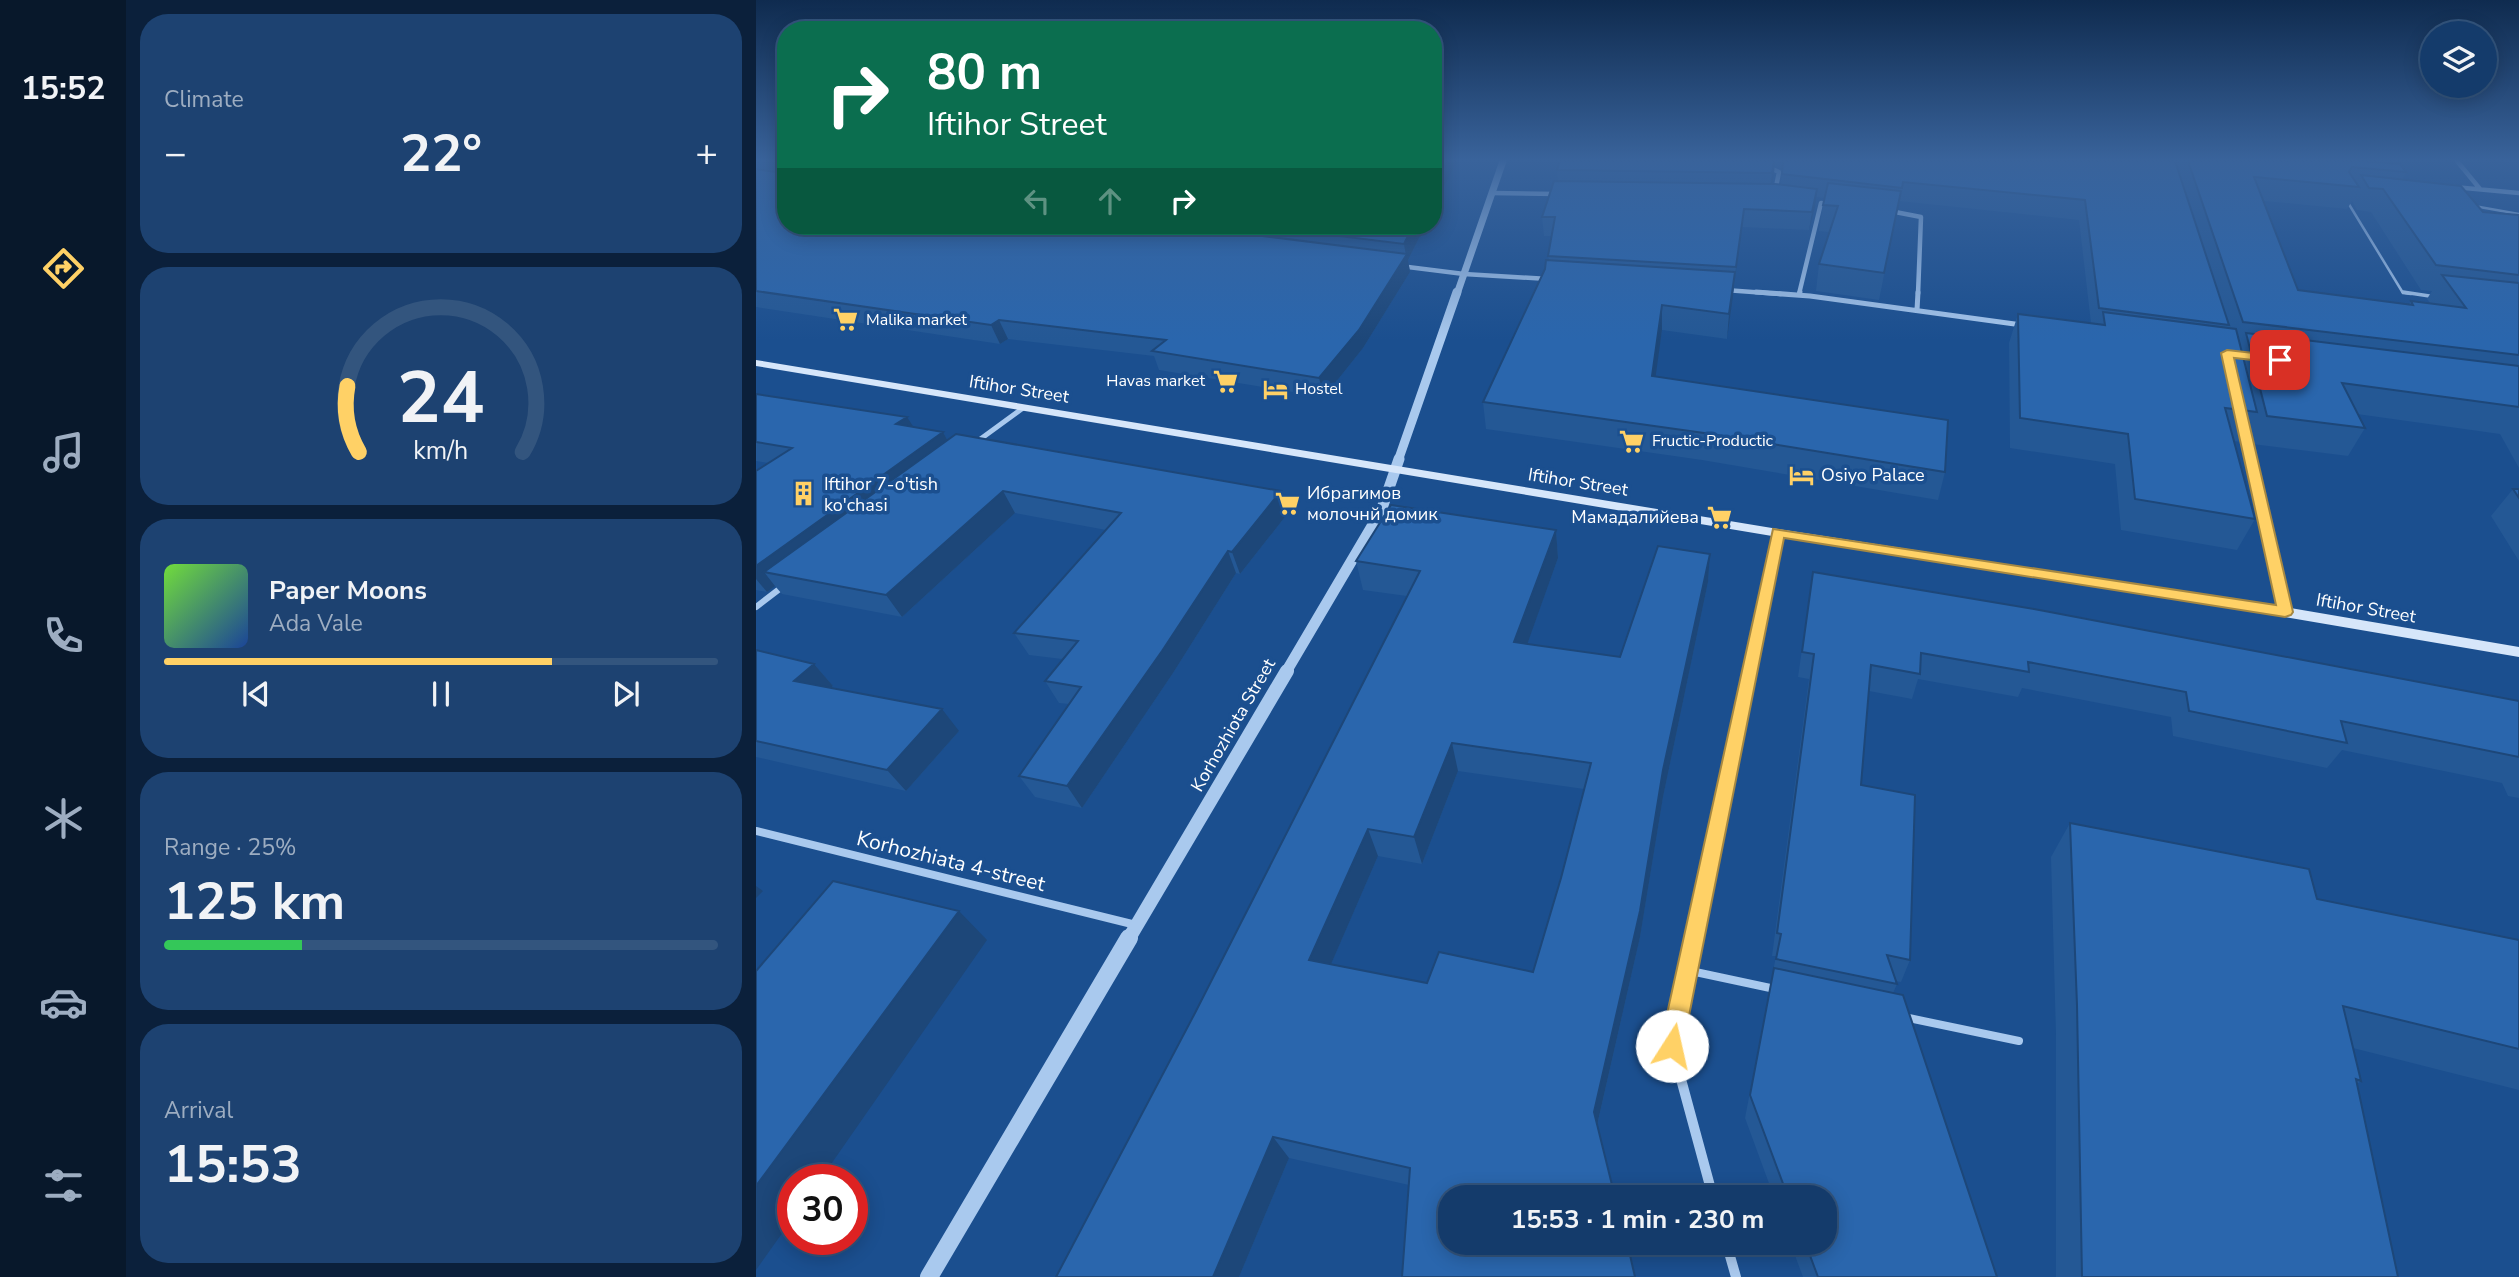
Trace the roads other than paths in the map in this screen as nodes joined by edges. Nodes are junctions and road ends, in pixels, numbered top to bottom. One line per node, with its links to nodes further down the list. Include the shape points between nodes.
1 (1482, 221): 6 (street, Korhozhiota Street)
2 (1817, 221): 9 (street)
3 (1921, 221): 11 (street)
4 (2359, 221): 10 (lane, via 2403,293)
5 (1395, 265): 6 (street)
6 (1464, 274): 7 (street); 17 (street, Korhozhiota Street)
7 (1561, 280)
8 (1715, 290): 9 (street)
9 (1799, 295): 11 (street)
10 (2441, 297)
11 (1917, 310): 12 (street)
12 (2025, 325)
13 (756, 363): 14 (main road, Iftihor Street)
14 (1023, 408): 16 (street); 17 (main road, Iftihor Street)
15 (2242, 421): 21 (street)
16 (967, 449)
17 (1395, 470): 18 (main road, Iftihor Street); 24 (street, Korhozhiota Street, via 1381,511)
18 (1778, 533): 21 (main road, Iftihor Street); 25 (street)
19 (789, 582): 20 (street)
20 (756, 607)
21 (2285, 612): 22 (main road, Iftihor Street)
22 (2519, 652)
23 (756, 831): 24 (street, Korhozhiаta 4-street)
24 (1138, 926): 31 (street, Korhozhiota Street)
25 (1686, 970): 26 (lane); 29 (street, via 1672,1046)
26 (1779, 990)
27 (1899, 1016): 28 (lane)
28 (2019, 1041)
29 (1710, 1185)
30 (1730, 1255): 32 (street)
31 (929, 1277)
32 (1736, 1277)

